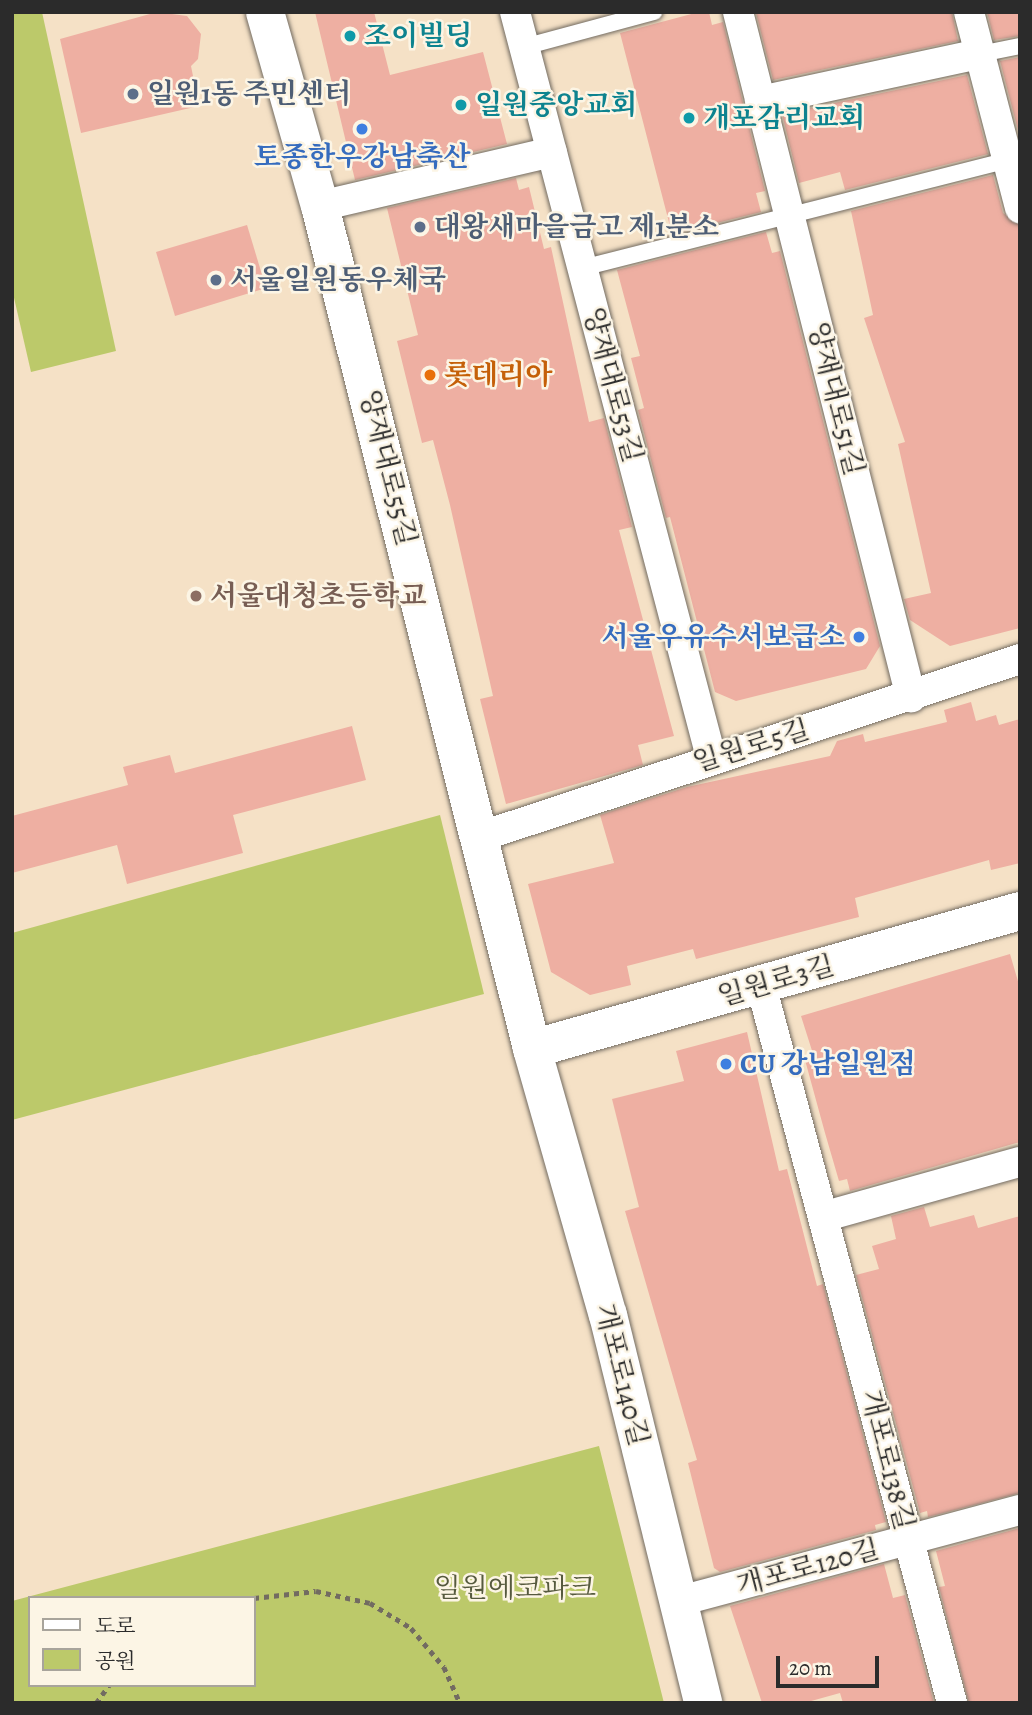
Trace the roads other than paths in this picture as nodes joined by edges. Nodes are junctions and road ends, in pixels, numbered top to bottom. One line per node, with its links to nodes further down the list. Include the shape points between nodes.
1 (265, 12): 12 (street, 양재대로55길)
2 (515, 12): 7 (street, 양재대로53길)
3 (654, 12): 7 (lane)
4 (738, 12): 9 (street, 양재대로51길)
5 (969, 12): 8 (street)
6 (1020, 46): 8 (lane)
7 (524, 47): 10 (street, 양재대로53길)
8 (980, 54): 9 (street); 11 (street)
9 (760, 101): 14 (street, 양재대로51길)
10 (552, 152): 12 (street); 15 (street, 양재대로53길)
11 (1008, 160): 13 (street); 14 (lane)
12 (320, 206): 19 (street, 양재대로55길)
13 (1020, 208)
14 (789, 213): 15 (lane); 17 (street, 양재대로51길)
15 (583, 268): 18 (street, 양재대로53길)
16 (1020, 659): 17 (street, 일원로5길)
17 (911, 697): 18 (street, 일원로5길)
18 (711, 758): 19 (street, 일원로5길)
19 (482, 836): 22 (street, 양재대로55길)
20 (1020, 911): 21 (street, 일원로3길)
21 (761, 985): 22 (street, 일원로3길); 24 (street, 개포로138길)
22 (532, 1049): 27 (street, 개포로140길, via 608,1315)
23 (1020, 1162): 24 (street)
24 (826, 1216): 26 (street, 개포로138길)
25 (1020, 1510): 26 (street, 개포로120길)
26 (908, 1539): 27 (street, 개포로120길); 29 (street, 개포로138길)
27 (677, 1602): 28 (street, 개포로140길)
28 (703, 1703)
29 (952, 1703)

